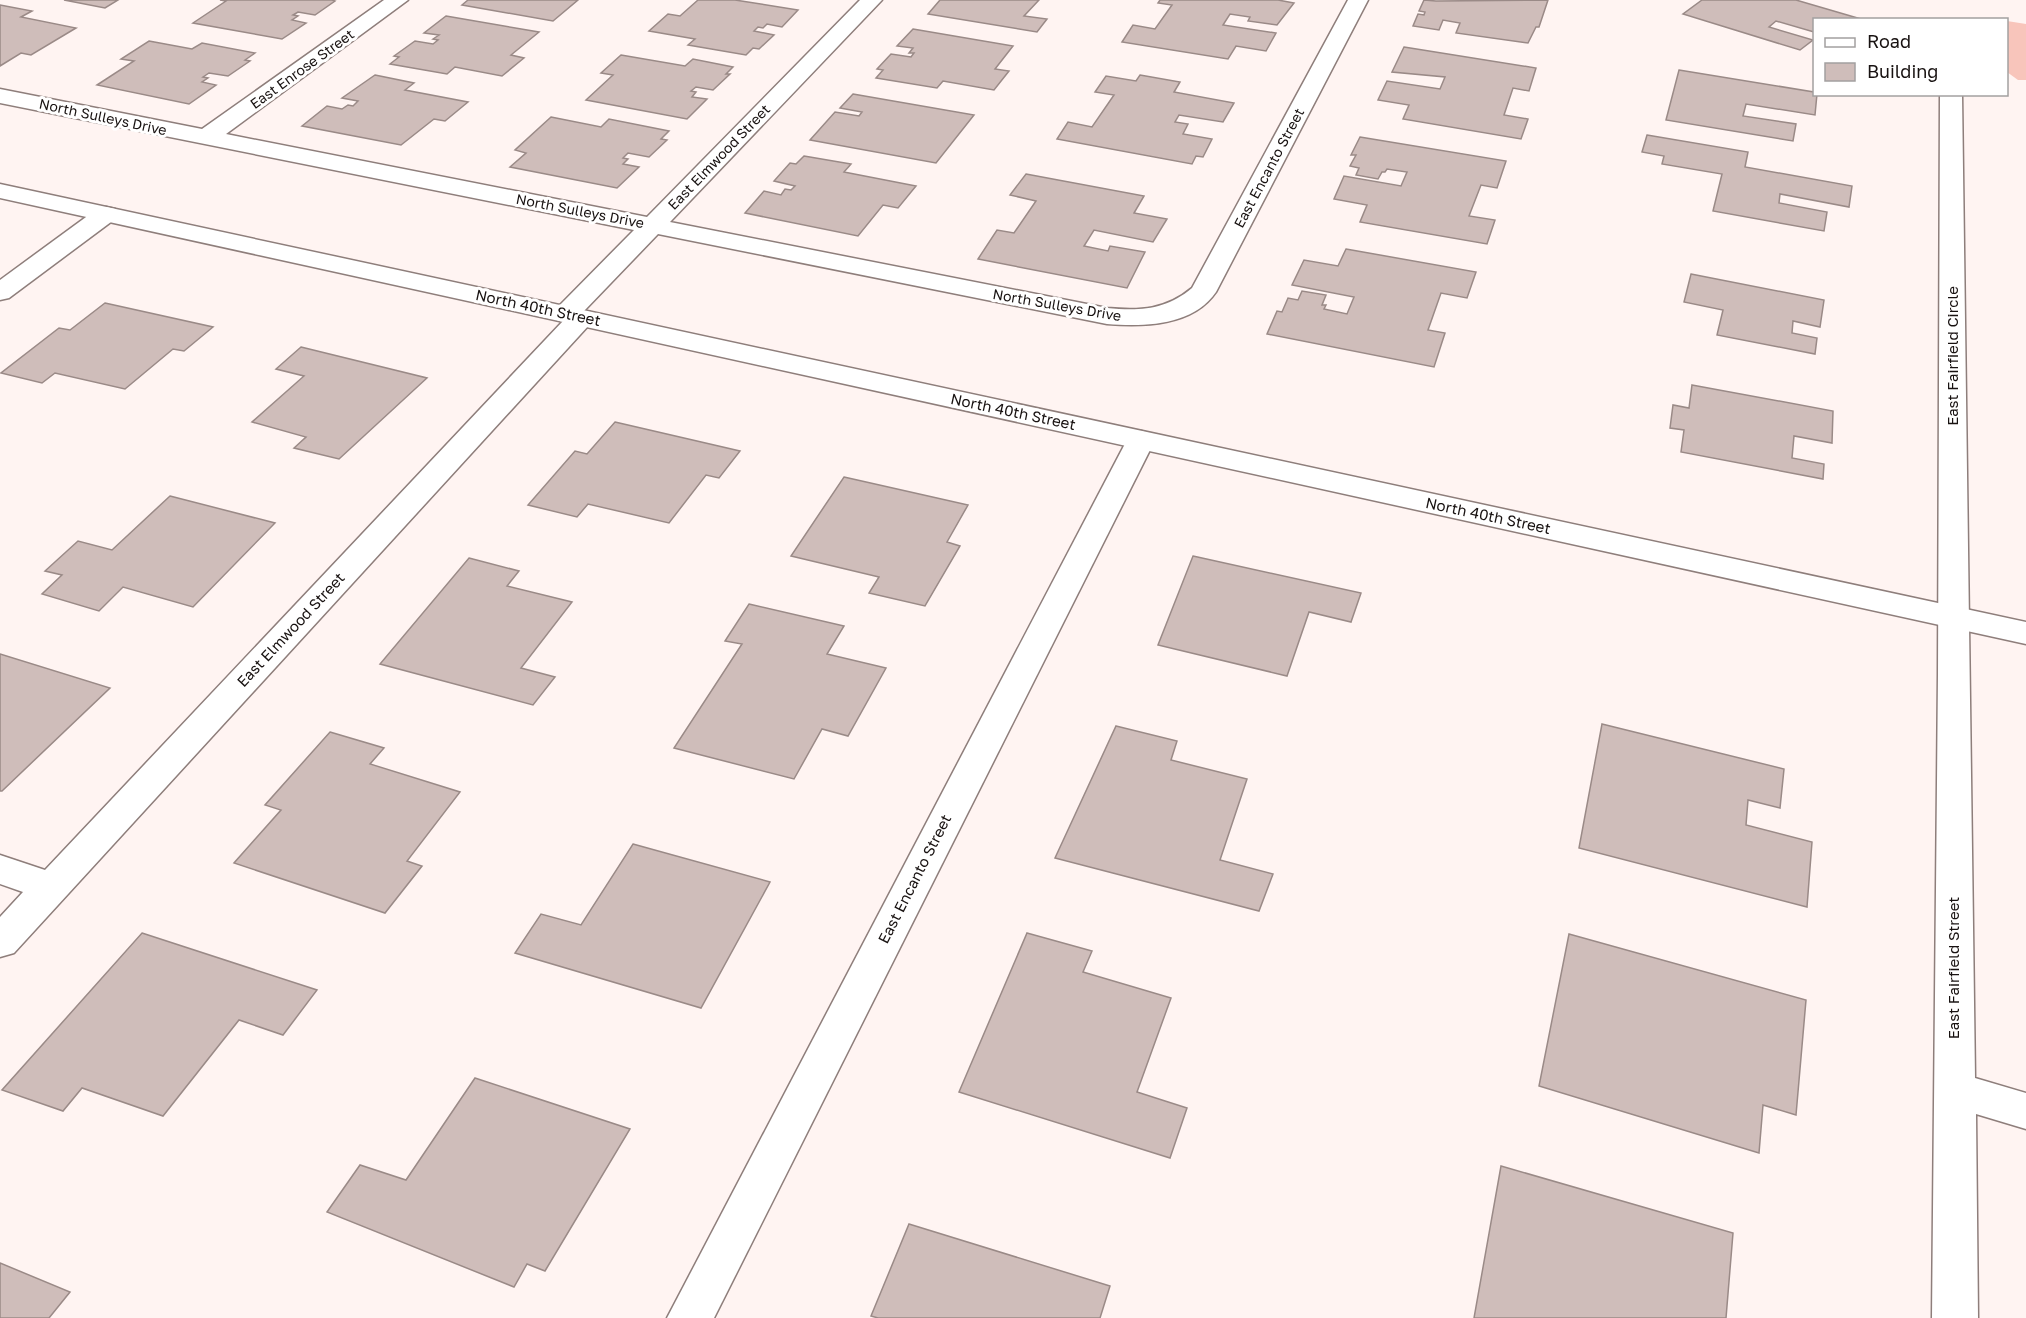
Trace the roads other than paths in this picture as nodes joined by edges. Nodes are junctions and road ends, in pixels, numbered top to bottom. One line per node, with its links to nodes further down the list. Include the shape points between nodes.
1 (398, 0): 6 (street, East Enrose Street)
2 (872, 0): 9 (street, East Elmwood Street)
3 (1358, 0): 12 (street, East Encanto Street, via 1203,292)
4 (0, 96): 6 (street, North Sulleys Drive)
5 (1951, 96): 14 (street, East Fairfield Circle)
6 (205, 138): 9 (street, North Sulleys Drive)
7 (0, 191): 8 (street, North 40th Street)
8 (106, 214): 10 (street); 11 (street, North 40th Street)
9 (654, 225): 11 (street, East Elmwood Street); 12 (street, North Sulleys Drive, via 1107,316)
10 (0, 292)
11 (574, 316): 13 (street, North 40th Street); 17 (street, East Elmwood Street)
12 (1161, 316)
13 (1141, 441): 14 (street, North 40th Street); 21 (street, East Encanto Street)
14 (1955, 618): 15 (street, North 40th Street); 19 (street, East Fairfield Street)
15 (2026, 633)
16 (0, 869): 17 (street)
17 (52, 887): 18 (street, East Elmwood Street)
18 (0, 942)
19 (1954, 1090): 20 (street); 22 (street, East Fairfield Street)
20 (2026, 1111)
21 (690, 1318)
22 (1954, 1318)

